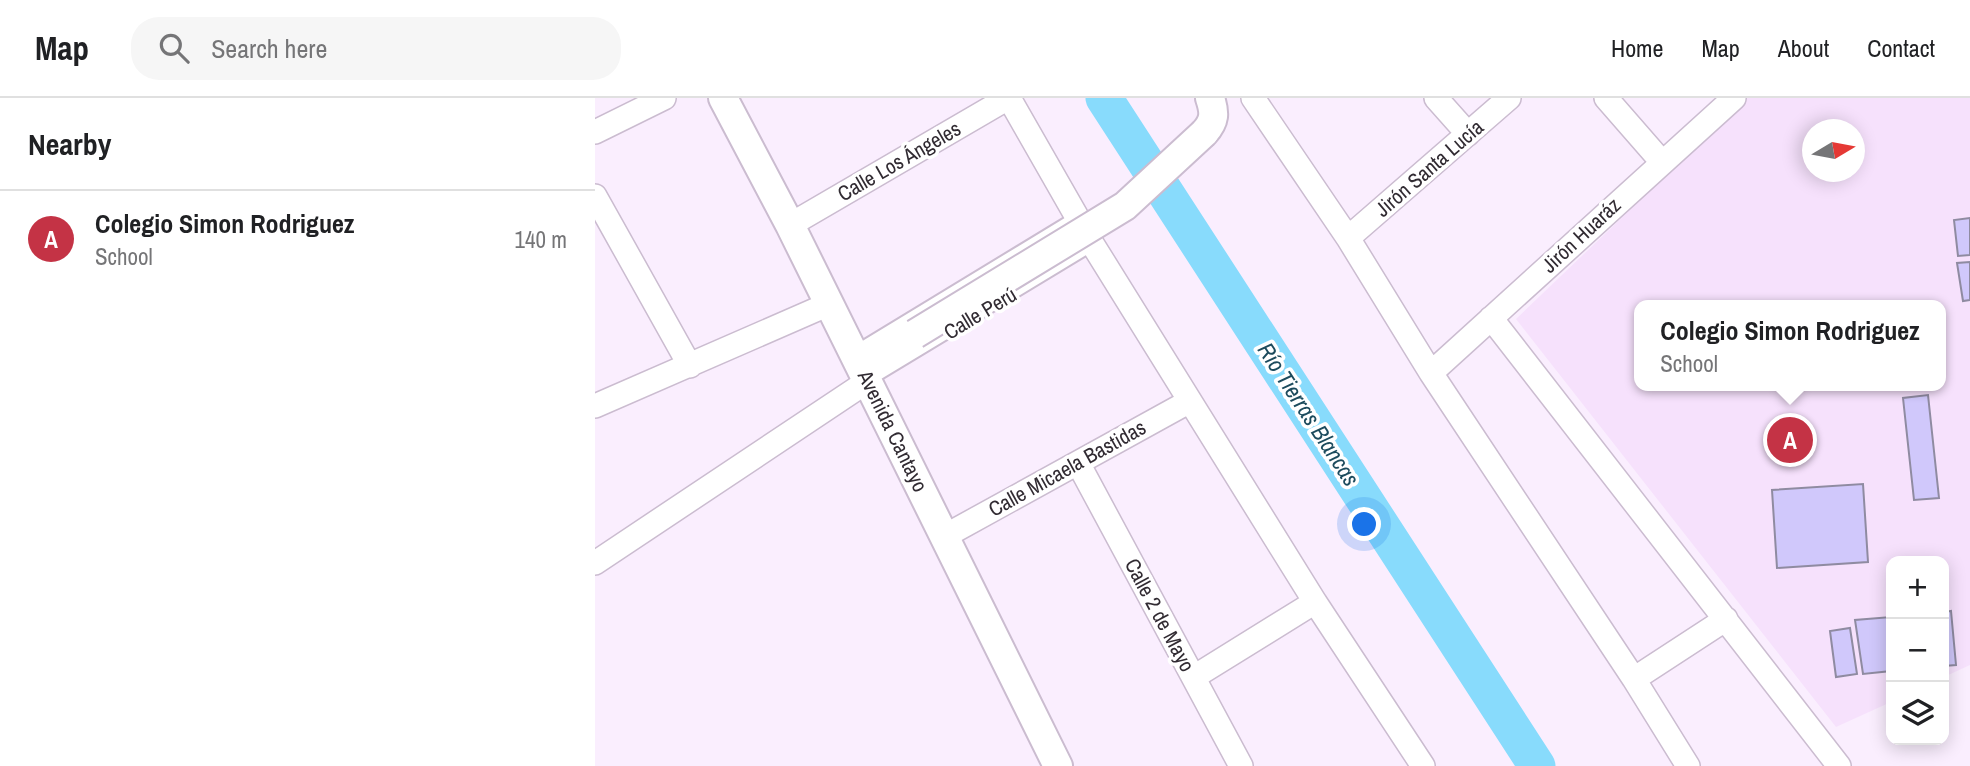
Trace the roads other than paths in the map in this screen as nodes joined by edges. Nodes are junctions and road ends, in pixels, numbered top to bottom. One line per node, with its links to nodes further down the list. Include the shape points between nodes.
1 (664, 98): 10 (street)
2 (723, 98): 15 (street, Avenida Cantayo)
3 (1009, 98): 14 (street); 15 (street, Calle Los Ángeles)
4 (1210, 98): 21 (street, bridge, via 1215,111 1212,124 1125,206)
5 (1253, 98): 16 (street)
6 (1436, 98): 11 (street)
7 (1509, 98): 11 (street, Jirón Santa Lucía)
8 (1606, 98): 12 (street)
9 (1734, 98): 12 (street, Jirón Huaráz)
10 (595, 132)
11 (1468, 134): 16 (street, Jirón Santa Lucía)
12 (1661, 162): 19 (street, Jirón Huaráz)
13 (595, 196): 20 (street)
14 (1076, 217): 17 (street); 21 (lane)
15 (790, 225): 18 (street, Avenida Cantayo)
16 (1349, 238): 22 (street)
17 (1093, 245): 21 (lane, Calle Perú); 23 (street)
18 (829, 304): 20 (street); 21 (street, Avenida Cantayo)
19 (1491, 318): 22 (street, Jirón Huaráz); 29 (street)
20 (690, 366): 24 (street)
21 (861, 367): 26 (street, Avenida Cantayo); 27 (street)
22 (1431, 373): 31 (street)
23 (1190, 401): 25 (street, Calle Micaela Bastidas); 28 (street)
24 (595, 406)
25 (1078, 463): 26 (street, Calle Micaela Bastidas); 30 (street, Calle 2 de Mayo)
26 (945, 536): 32 (street, Avenida Cantayo)
27 (595, 563)
28 (1315, 602): 30 (street); 34 (street)
29 (1725, 619): 31 (street); 36 (street)
30 (1193, 677): 33 (street, Calle 2 de Mayo)
31 (1634, 678): 35 (street)
32 (1058, 766)
33 (1241, 766)
34 (1423, 766)
35 (1688, 766)
36 (1839, 766)

